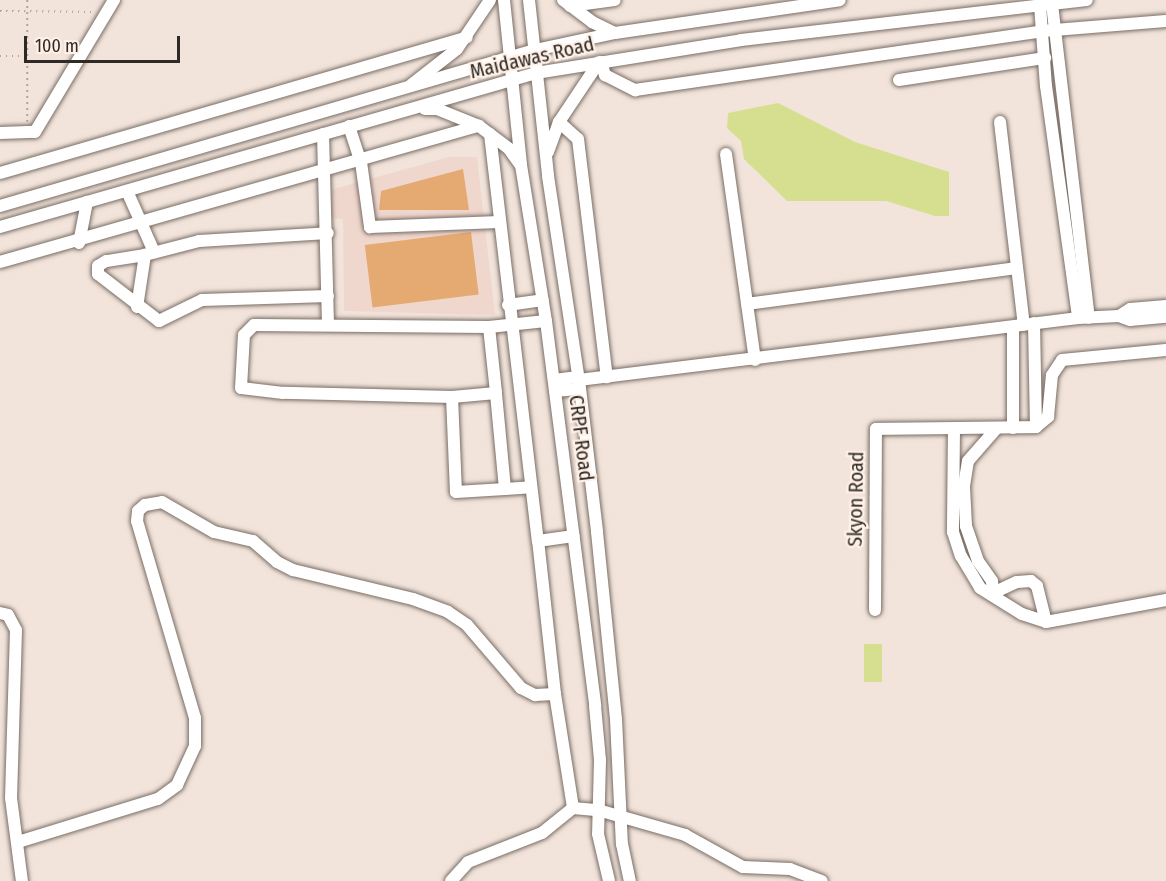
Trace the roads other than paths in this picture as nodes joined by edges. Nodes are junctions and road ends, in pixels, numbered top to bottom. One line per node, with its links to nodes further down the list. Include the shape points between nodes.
1 (114, 0): 28 (street, via 34,132)
2 (490, 0): 13 (street)
3 (504, 0): 15 (street, CRPF Road)
4 (529, 0): 14 (street)
5 (615, 0): 8 (street)
6 (840, 0): 12 (street, Maidawas Road)
7 (1087, 0): 9 (street, Maidawas Road)
8 (567, 3): 12 (street)
9 (1046, 5): 11 (street); 17 (street, Maidawas Road, via 741,40)
10 (1166, 21): 11 (street)
11 (1048, 31): 16 (street); 17 (street, via 635,90 605,75); 21 (street)
12 (615, 33): 14 (street, Maidawas Road)
13 (467, 37): 22 (street); 35 (street)
14 (534, 50): 15 (street, Maidawas Road); 18 (street)
15 (509, 56): 19 (street, CRPF Road); 22 (street, Maidawas Road)
16 (1045, 58): 20 (street); 21 (street)
17 (600, 62): 18 (street, Maidawas Road); 24 (street)
18 (536, 73): 19 (street, Maidawas Road); 32 (street)
19 (512, 79): 23 (street, Maidawas Road); 34 (street, CRPF Road)
20 (898, 80)
21 (1053, 84): 56 (street)
22 (403, 91): 39 (street, Maidawas Road)
23 (405, 111): 26 (street, Maidawas Road); 27 (street, via 437,109)
24 (559, 122): 32 (street); 64 (street, via 578,139)
25 (1000, 122): 47 (street)
26 (350, 126): 29 (street, Maidawas Road); 33 (street)
27 (479, 126): 30 (street); 33 (street)
28 (0, 133)
29 (323, 134): 36 (street); 37 (street, Maidawas Road)
30 (490, 134): 34 (street, via 509,148); 41 (street)
31 (726, 153): 50 (street)
32 (546, 158): 65 (street)
33 (362, 162): 36 (street); 41 (street, via 370,227)
34 (521, 165): 49 (street, CRPF Road)
35 (0, 173)
36 (321, 174): 40 (street); 43 (street)
37 (127, 190): 38 (street, Maidawas Road); 40 (street)
38 (87, 202): 42 (street, Maidawas Road); 44 (street)
39 (0, 206)
40 (141, 222): 44 (street); 45 (street)
41 (499, 222): 51 (street)
42 (0, 227)
43 (328, 233): 45 (street, via 199,242); 48 (street)
44 (79, 243): 46 (street)
45 (149, 254): 53 (street); 53 (street, via 98,266 98,274)
46 (0, 262)
47 (1017, 268): 50 (street); 60 (street)
48 (328, 296): 53 (street, via 202,300 159,321); 58 (street)
49 (543, 300): 51 (street); 57 (street, CRPF Road)
50 (747, 304): 63 (street)
51 (508, 305): 59 (street)
52 (1166, 306): 54 (street, via 1130,309)
53 (137, 307)
54 (1119, 316): 55 (street, via 1130,320); 56 (street)
55 (1166, 317)
56 (1084, 318): 60 (street)
57 (546, 321): 59 (street); 67 (street, CRPF Road)
58 (328, 325): 61 (street); 70 (street, via 249,326 244,335 241,388 283,393)
59 (510, 325): 61 (street); 75 (street)
60 (1024, 325): 63 (street); 66 (street); 68 (street)
61 (489, 327): 69 (street)
62 (1166, 350): 71 (street, via 1062,360 1052,375 1048,417)
63 (755, 360): 64 (street)
64 (607, 377): 65 (street)
65 (579, 382): 67 (street); 87 (street, via 610,657)
66 (1035, 385): 68 (street); 71 (street)
67 (554, 386): 77 (street, CRPF Road)
68 (1013, 387): 72 (street)
69 (496, 393): 70 (street); 76 (street)
70 (452, 397): 76 (street, via 456,492)
71 (1036, 427): 72 (street, Skyon Road)
72 (1013, 428): 74 (street, Skyon Road)
73 (954, 429): 74 (street, Skyon Road); 79 (street, via 951,502 956,544 980,588); 81 (street, Skyon Road, via 876,429)
74 (996, 429): 79 (street, via 968,461 964,486 966,526 978,561 992,581)
75 (531, 487): 76 (street); 78 (street)
76 (506, 489)
77 (574, 536): 78 (street); 86 (street, CRPF Road, via 600,760)
78 (538, 542): 84 (street)
79 (993, 593): 83 (street, via 1022,614); 83 (street, via 1017,582 1031,581 1037,586)
80 (1166, 600): 83 (street)
81 (875, 610)
82 (0, 613): 88 (street, via 8,615 16,630 11,798)
83 (1046, 622)
84 (555, 694): 85 (street); 88 (street, via 525,691 467,625 448,612 413,599 292,570 253,541 214,532 154,501 141,507 137,521 195,718 195,746 184,775 158,799)
85 (573, 808): 86 (street); 90 (street, via 542,833 468,862)
86 (598, 810): 87 (street); 91 (street, CRPF Road, via 602,859)
87 (621, 817): 92 (street); 93 (street, via 685,835 743,867 790,869)
88 (18, 842): 89 (street)
89 (22, 881)
90 (451, 881)
91 (609, 881)
92 (630, 881)
93 (822, 881)

